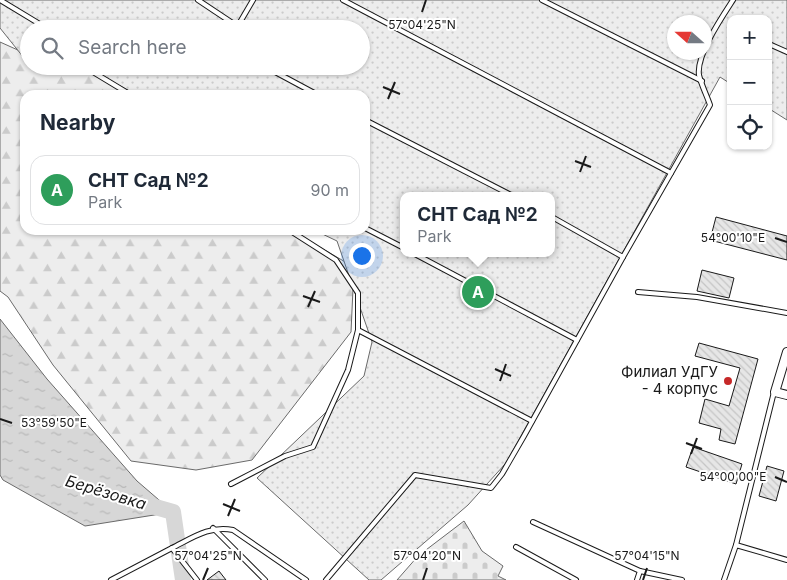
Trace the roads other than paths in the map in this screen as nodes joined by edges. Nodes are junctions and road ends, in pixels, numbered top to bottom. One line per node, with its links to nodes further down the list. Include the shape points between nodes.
1 (0, 0): 7 (lane)
2 (198, 0): 8 (lane)
3 (253, 0): 9 (lane)
4 (343, 0): 18 (lane)
5 (542, 0): 14 (lane)
6 (733, 0): 14 (lane, via 716,26 702,59 699,75)
7 (33, 20)
8 (226, 20)
9 (240, 20)
10 (772, 45): 11 (lane)
11 (787, 52)
12 (98, 75): 15 (lane)
13 (281, 75): 16 (lane)
14 (702, 80): 18 (lane, via 710,105)
15 (123, 90)
16 (309, 90)
17 (370, 123): 19 (lane)
18 (671, 173): 25 (lane)
19 (505, 192)
20 (555, 219): 25 (lane)
21 (370, 231): 23 (lane)
22 (297, 235): 28 (lane, via 336,260 358,293)
23 (400, 246)
24 (421, 257): 29 (lane)
25 (623, 257): 29 (lane)
26 (638, 292): 27 (lane, via 697,297)
27 (787, 313)
28 (358, 330): 33 (lane); 34 (lane, via 348,370 314,447 285,456)
29 (577, 340): 33 (lane)
30 (787, 352): 31 (street)
31 (775, 392): 32 (street); 37 (lane)
32 (787, 395)
33 (532, 422): 46 (lane, via 491,488 415,475)
34 (231, 484)
35 (533, 522): 41 (lane)
36 (214, 528): 39 (lane); 44 (lane); 45 (lane, via 233,530)
37 (736, 545): 40 (lane); 50 (lane)
38 (516, 547): 47 (lane)
39 (172, 548): 42 (lane); 43 (lane)
40 (787, 560)
41 (640, 571): 48 (lane); 49 (lane)
42 (111, 580)
43 (197, 580)
44 (265, 580)
45 (306, 580)
46 (326, 580)
47 (576, 580)
48 (637, 580)
49 (682, 580)
50 (724, 580)

